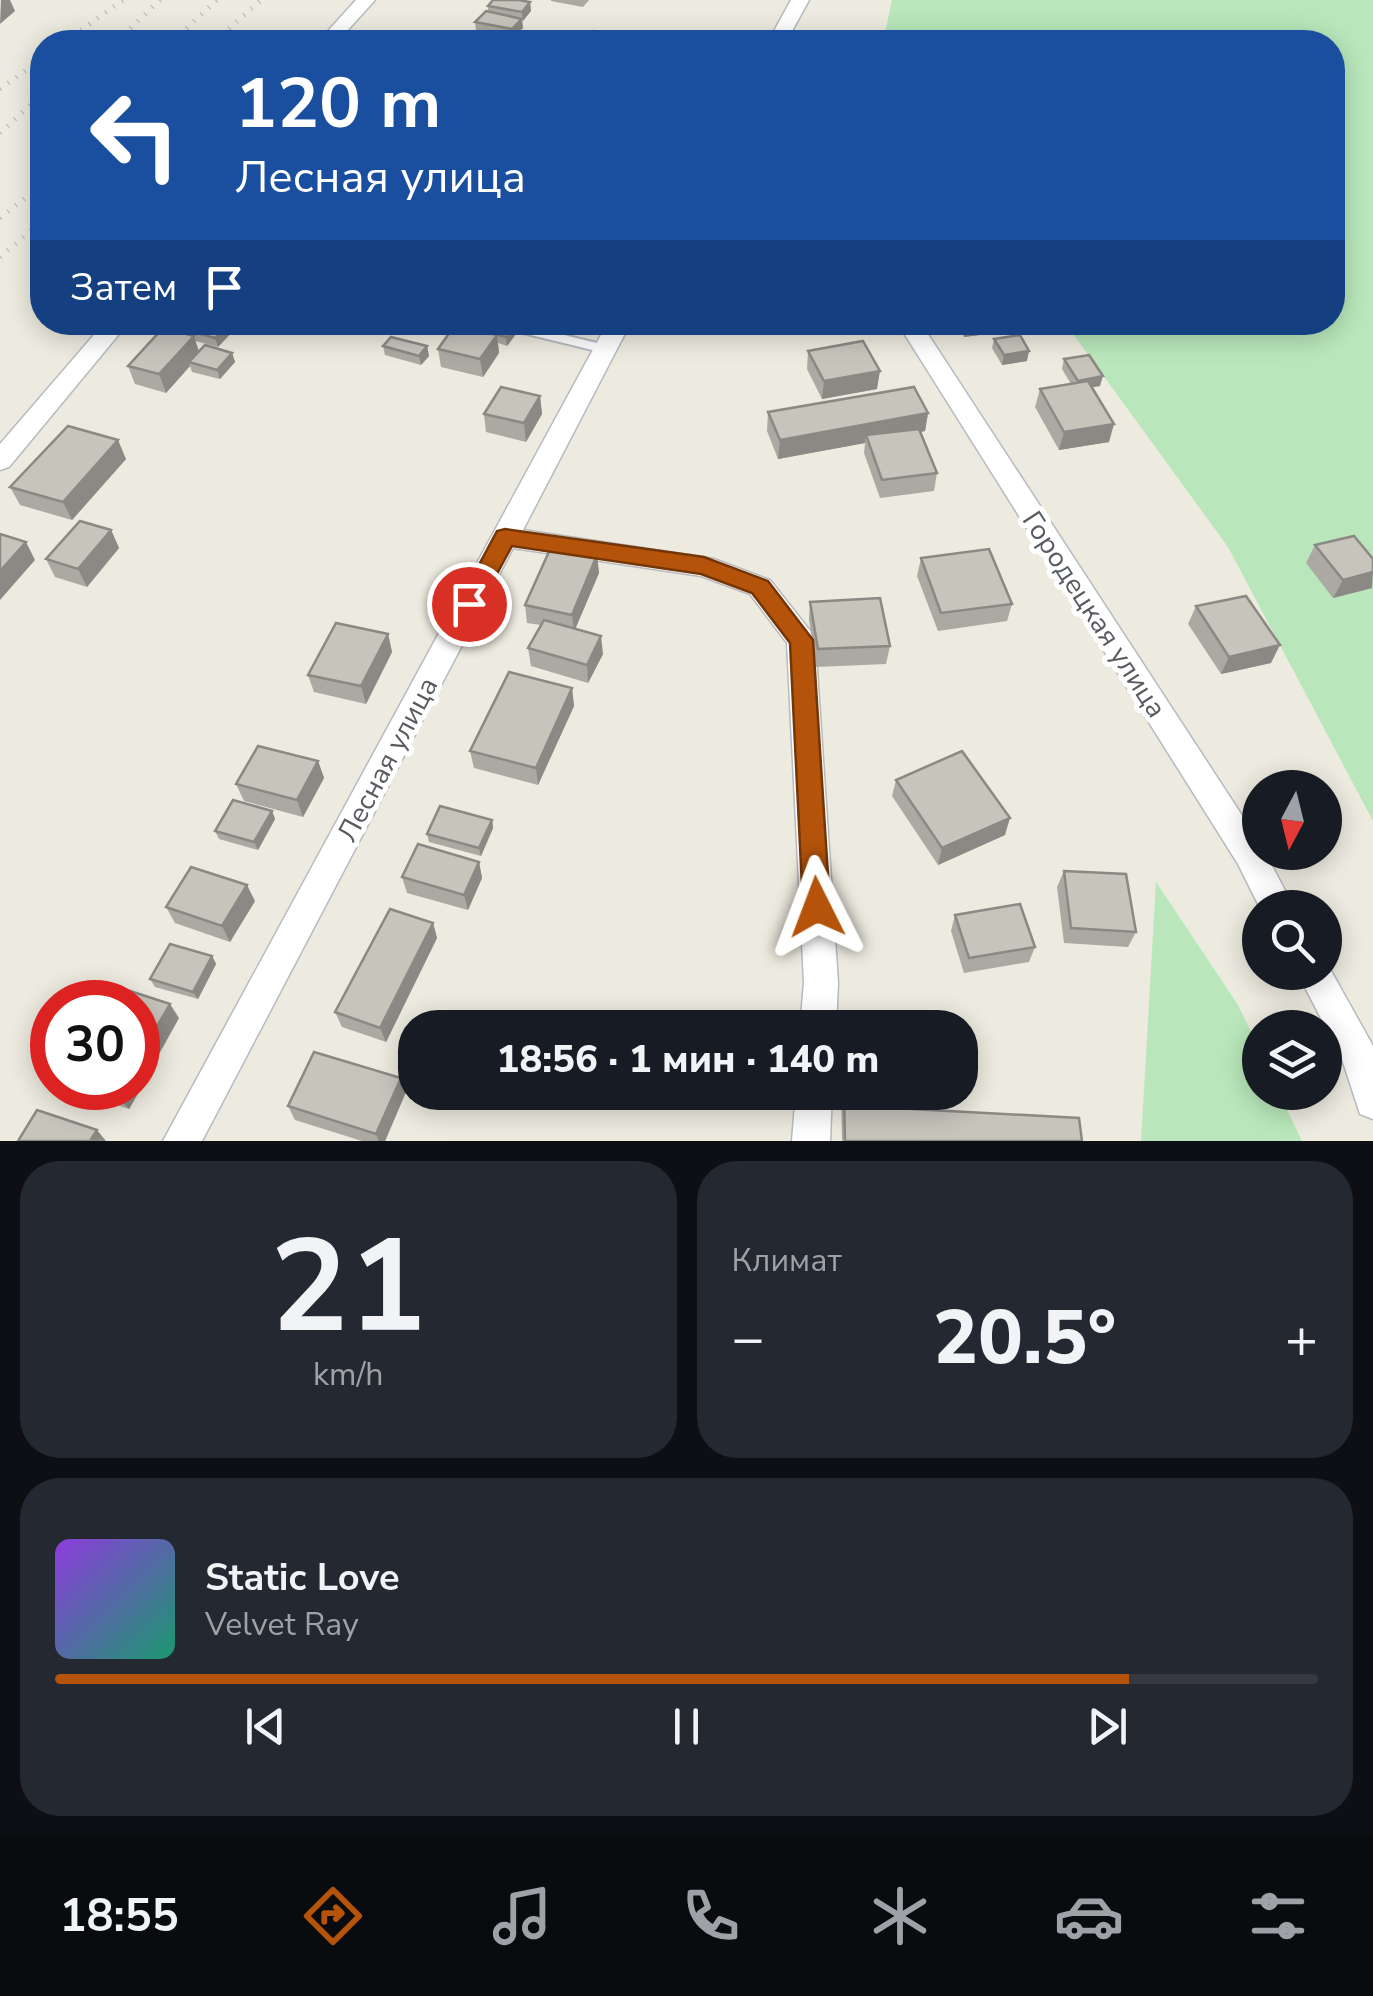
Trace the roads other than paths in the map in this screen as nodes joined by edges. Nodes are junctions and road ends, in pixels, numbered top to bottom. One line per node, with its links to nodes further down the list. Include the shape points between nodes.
1 (366, 0): 3 (street)
2 (800, 0): 4 (street)
3 (337, 30)
4 (784, 30)
5 (107, 335): 10 (street)
6 (546, 335): 9 (lane)
7 (613, 335): 9 (street, Лесная улица)
8 (916, 335): 12 (street, Городецкая улица)
9 (605, 350): 11 (street, Лесная улица)
10 (0, 461)
11 (505, 537): 14 (street, via 704,566 760,587 802,640); 18 (street, Лесная улица)
12 (1269, 890)
13 (1325, 990): 15 (street)
14 (819, 1010)
15 (1366, 1057): 16 (street)
16 (1373, 1102)
17 (813, 1110): 19 (street)
18 (182, 1141)
19 (811, 1141)

